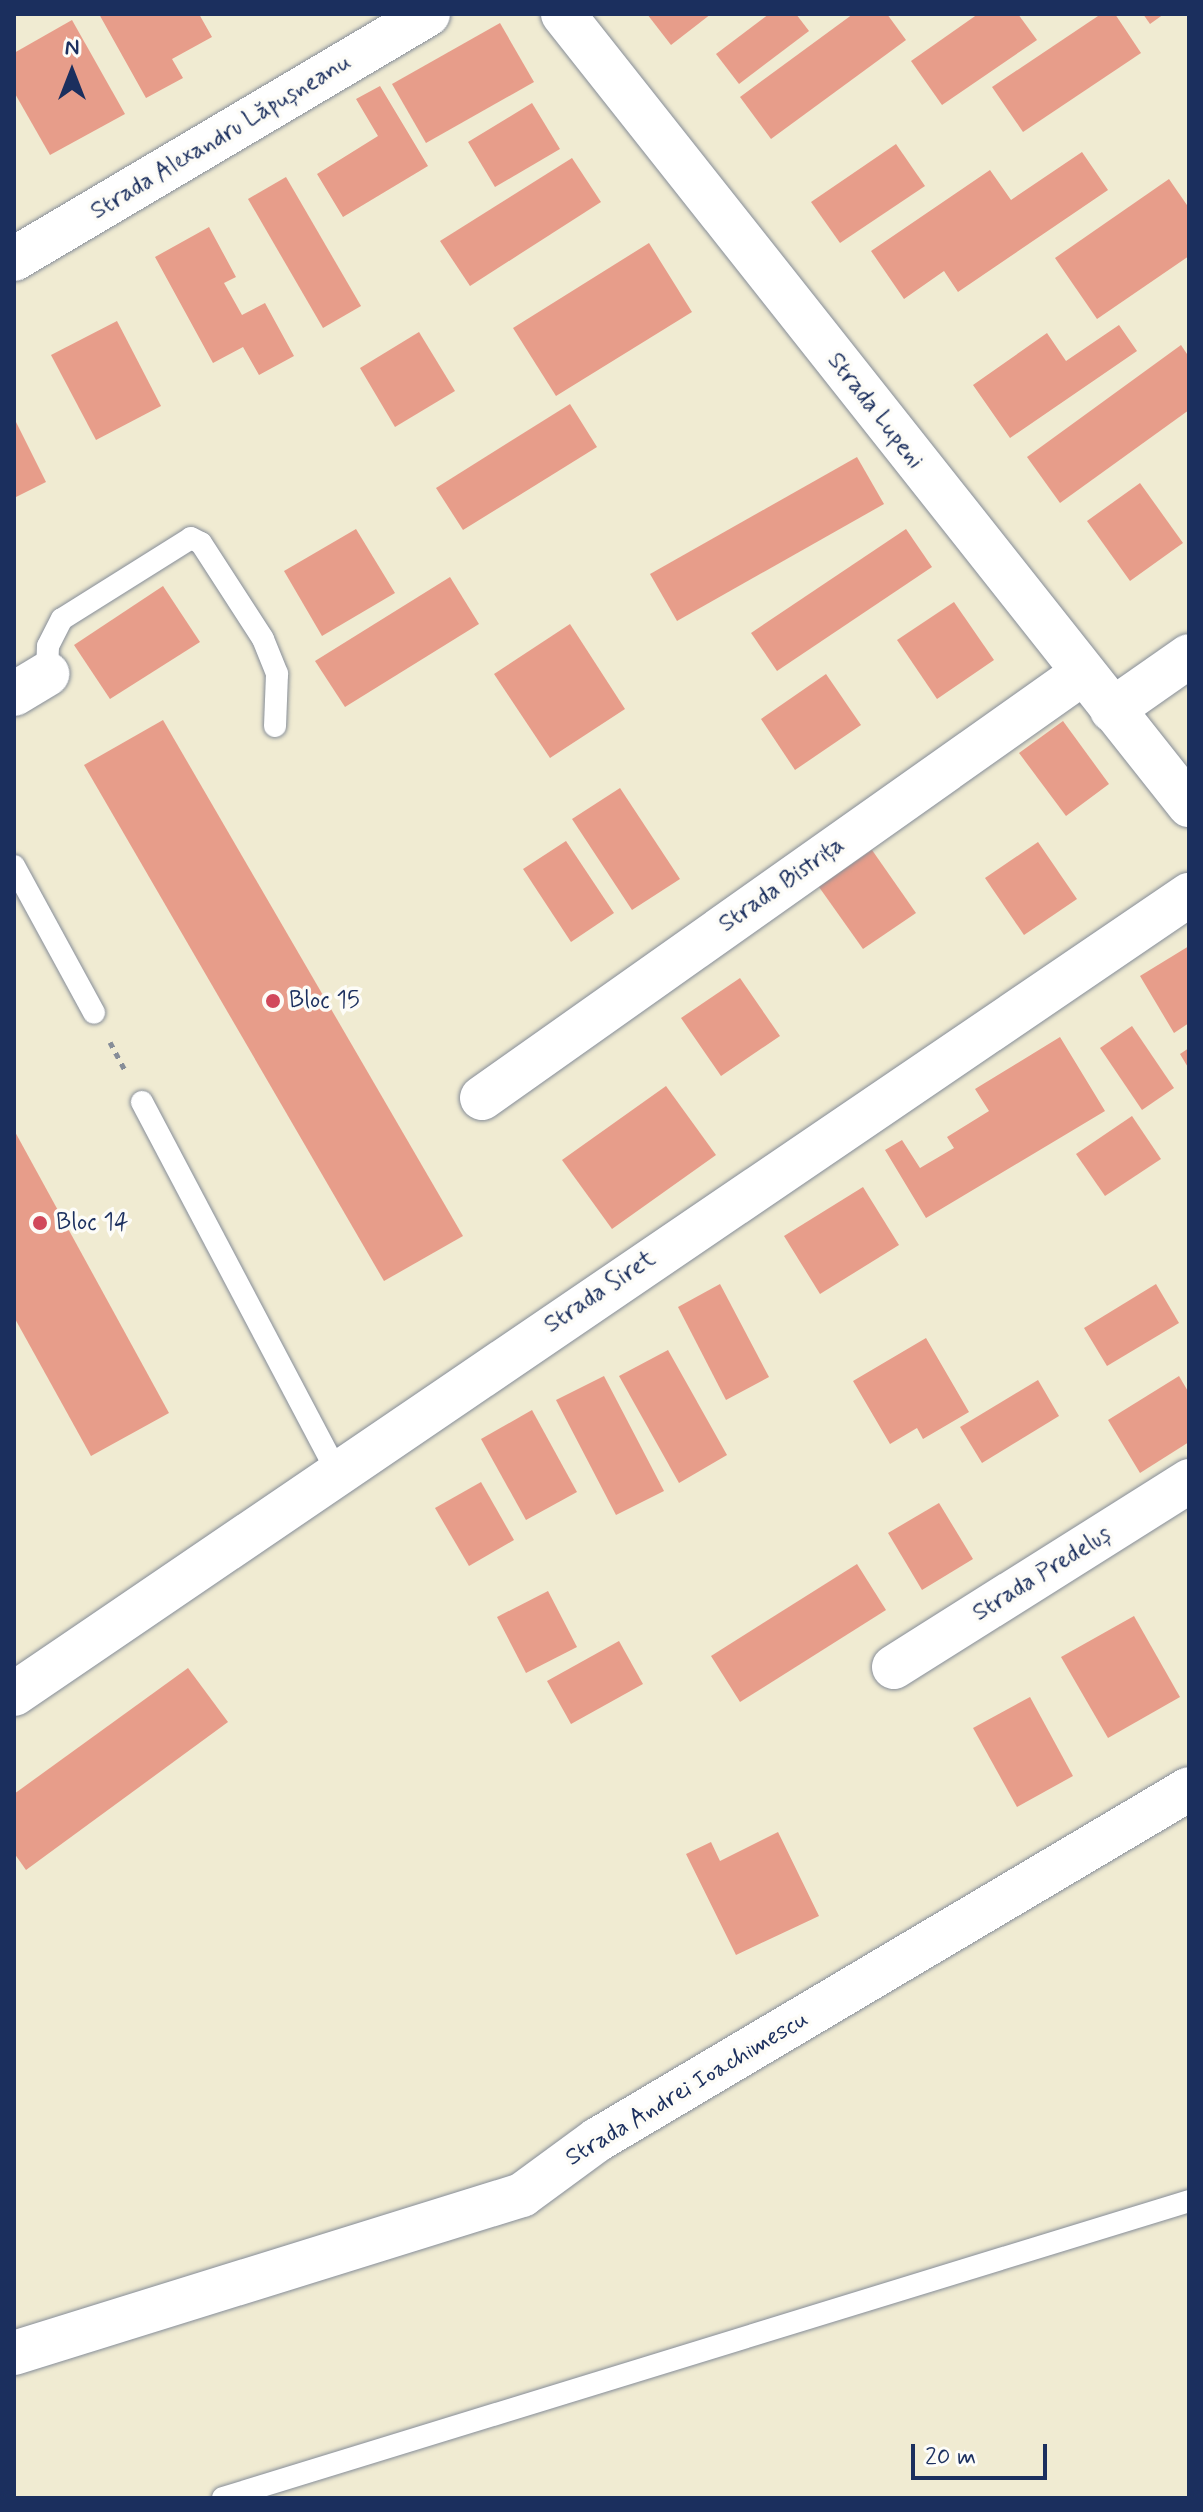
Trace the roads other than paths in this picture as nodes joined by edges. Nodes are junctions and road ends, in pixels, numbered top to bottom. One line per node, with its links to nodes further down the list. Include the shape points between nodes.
1 (428, 14): 3 (street, Strada Alexandru Lăpușneanu)
2 (563, 14): 5 (street, Strada Lupeni)
3 (14, 259)
4 (1189, 656): 7 (street)
5 (1083, 673): 7 (street, Strada Lupeni); 13 (street, Strada Bistrița)
6 (30, 684): 8 (lane, via 62,619 191,538 201,543 263,639 277,674)
7 (1112, 710): 9 (street, Strada Lupeni)
8 (275, 726)
9 (1189, 805)
10 (14, 866): 12 (lane)
11 (1189, 895): 15 (street, Strada Siret)
12 (94, 1013)
13 (482, 1098)
14 (142, 1102): 15 (lane)
15 (336, 1470): 18 (street, Strada Siret)
16 (1189, 1481): 17 (street, Strada Predeluș)
17 (894, 1667)
18 (14, 1694)
19 (1189, 1789): 21 (street, Strada Andrei Ioachimescu, via 597,2140 522,2195)
20 (1189, 2201): 22 (lane)
21 (14, 2353)
22 (223, 2498)

